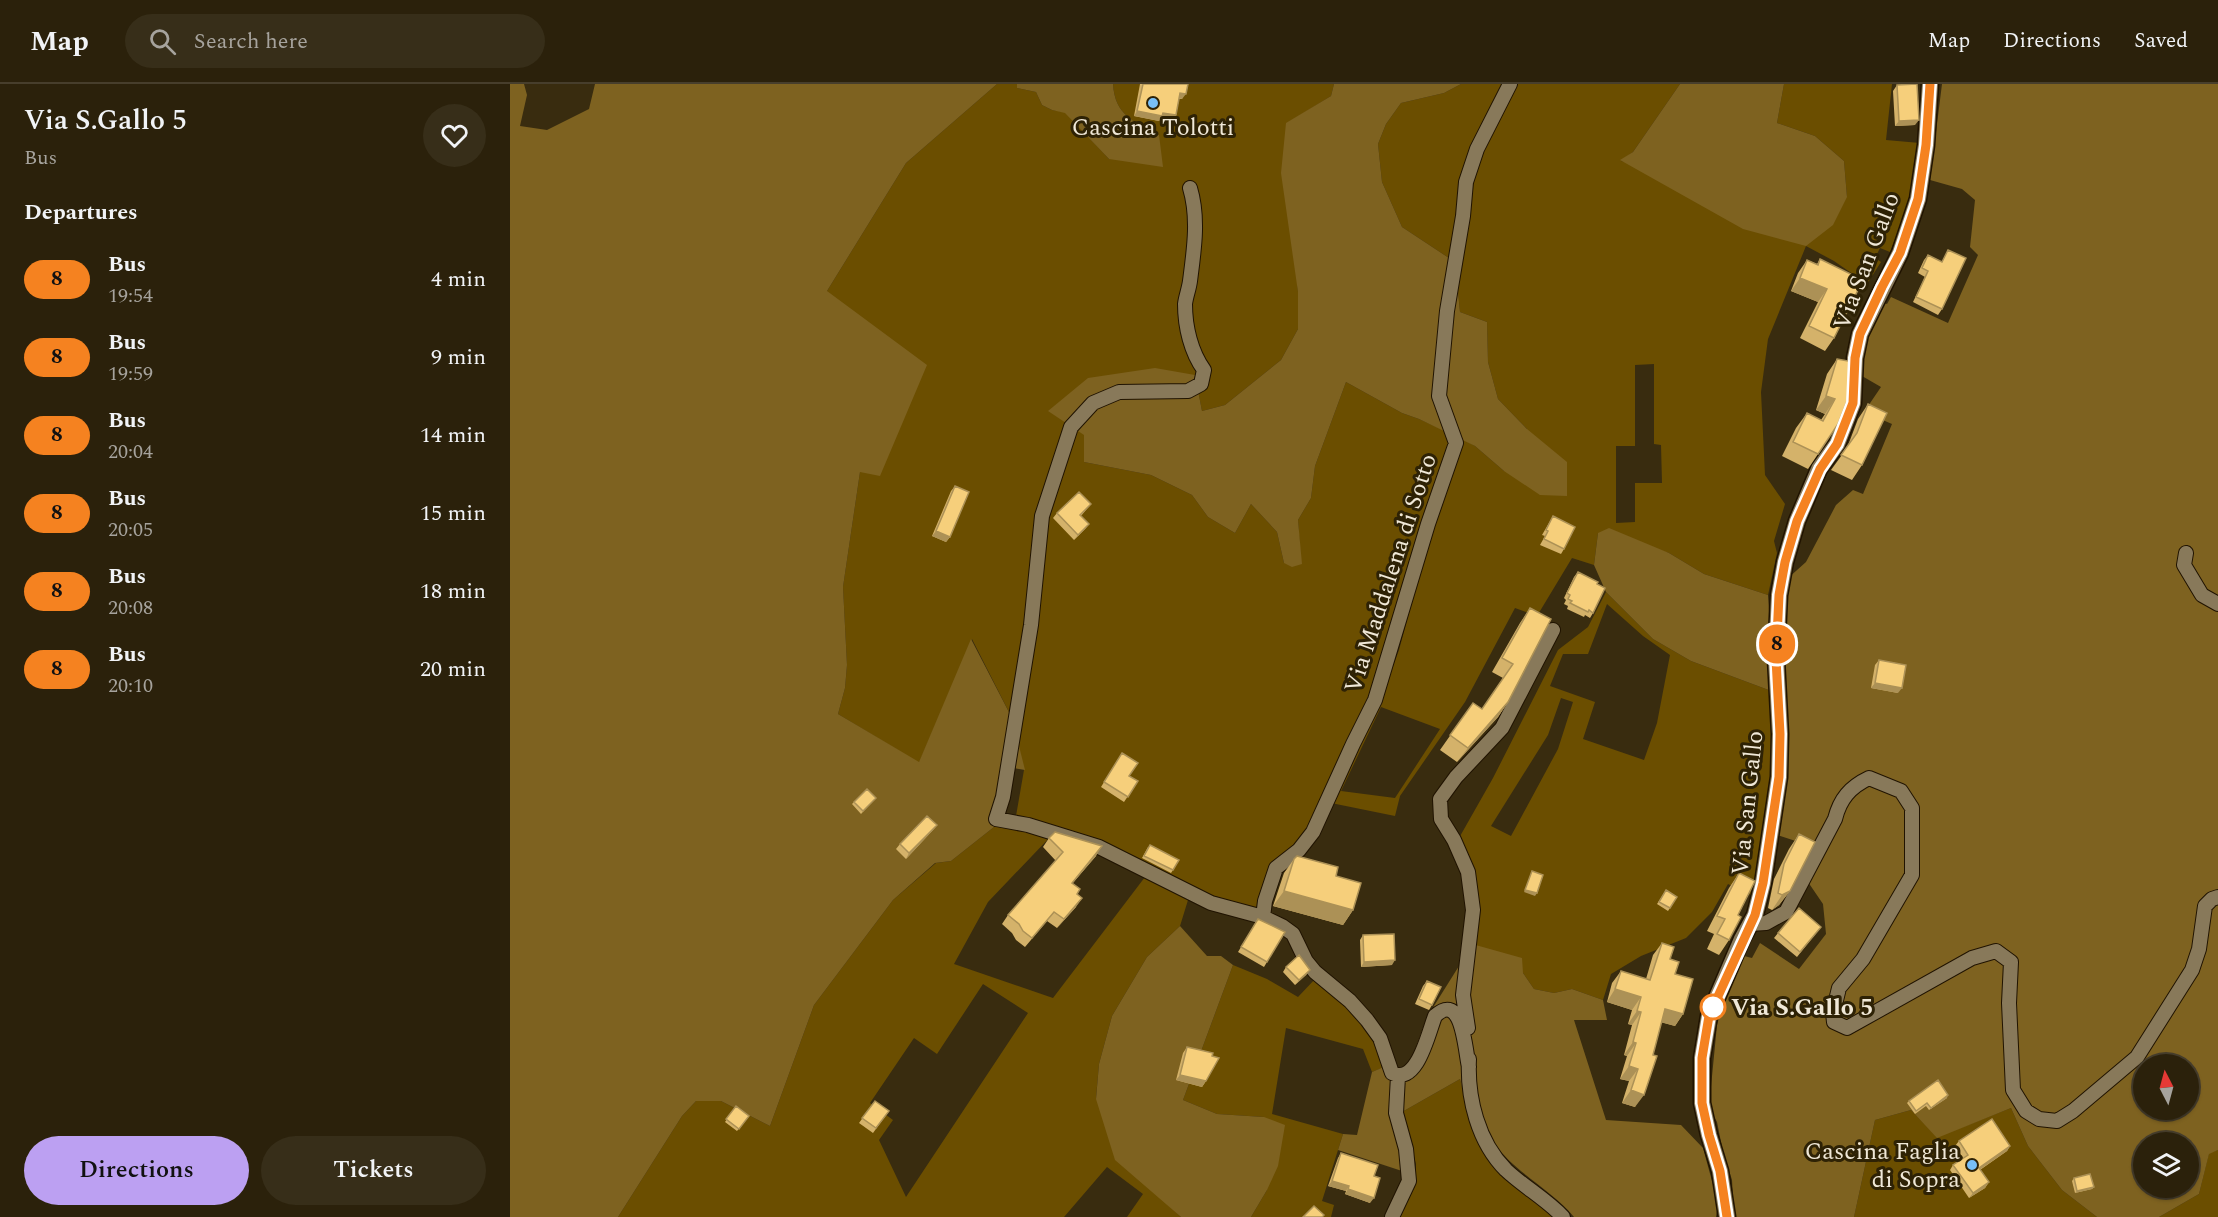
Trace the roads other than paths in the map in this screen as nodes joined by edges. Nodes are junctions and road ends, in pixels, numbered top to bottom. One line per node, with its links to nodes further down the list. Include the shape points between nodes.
1 (1510, 84): 8 (street, Via Maddalena di Sotto, via 1477,149 1467,182 1447,311 1439,396 1456,443 1375,700 1313,832 1299,850 1276,868)
2 (1930, 84): 9 (street, Via San Gallo, via 1918,199 1900,253 1860,334 1850,413 1797,521 1785,562 1776,659 1779,777 1763,883)
3 (1190, 188): 8 (street, via 1195,238 1185,303 1194,356 1204,370 1202,384 1188,391 1119,392 1093,403 1071,427 1042,516 1031,625 996,819 1092,844 1210,903)
4 (2186, 553): 5 (street, via 2184,565 2202,594)
5 (2218, 604)
6 (1554, 630): 10 (street, via 1502,728 1440,800 1441,819 1468,872 1473,910)
7 (2218, 897): 9 (street, via 2205,906 2192,970 2137,1057 2057,1121 2039,1119 2026,1111 2013,1090 2011,962 1996,951 1972,958 1847,1028 1834,1023 1839,987 1863,959 1912,875 1912,807 1901,791 1869,778 1857,784 1839,802 1786,912 1766,923)
8 (1263, 917): 13 (street, via 1293,934 1315,972 1367,1020 1380,1038 1392,1073)
9 (1750, 924): 16 (street, Via San Gallo, via 1709,1016 1702,1058 1702,1103 1720,1171)
10 (1464, 987): 11 (street); 12 (street)
11 (1440, 1011): 12 (street, via 1449,1010 1460,1021); 13 (street, via 1415,1067)
12 (1469, 1067): 15 (street, via 1477,1124 1488,1146 1506,1169)
13 (1398, 1076): 14 (street, via 1396,1113 1409,1180)
14 (1392, 1217)
15 (1563, 1217)
16 (1727, 1217)

